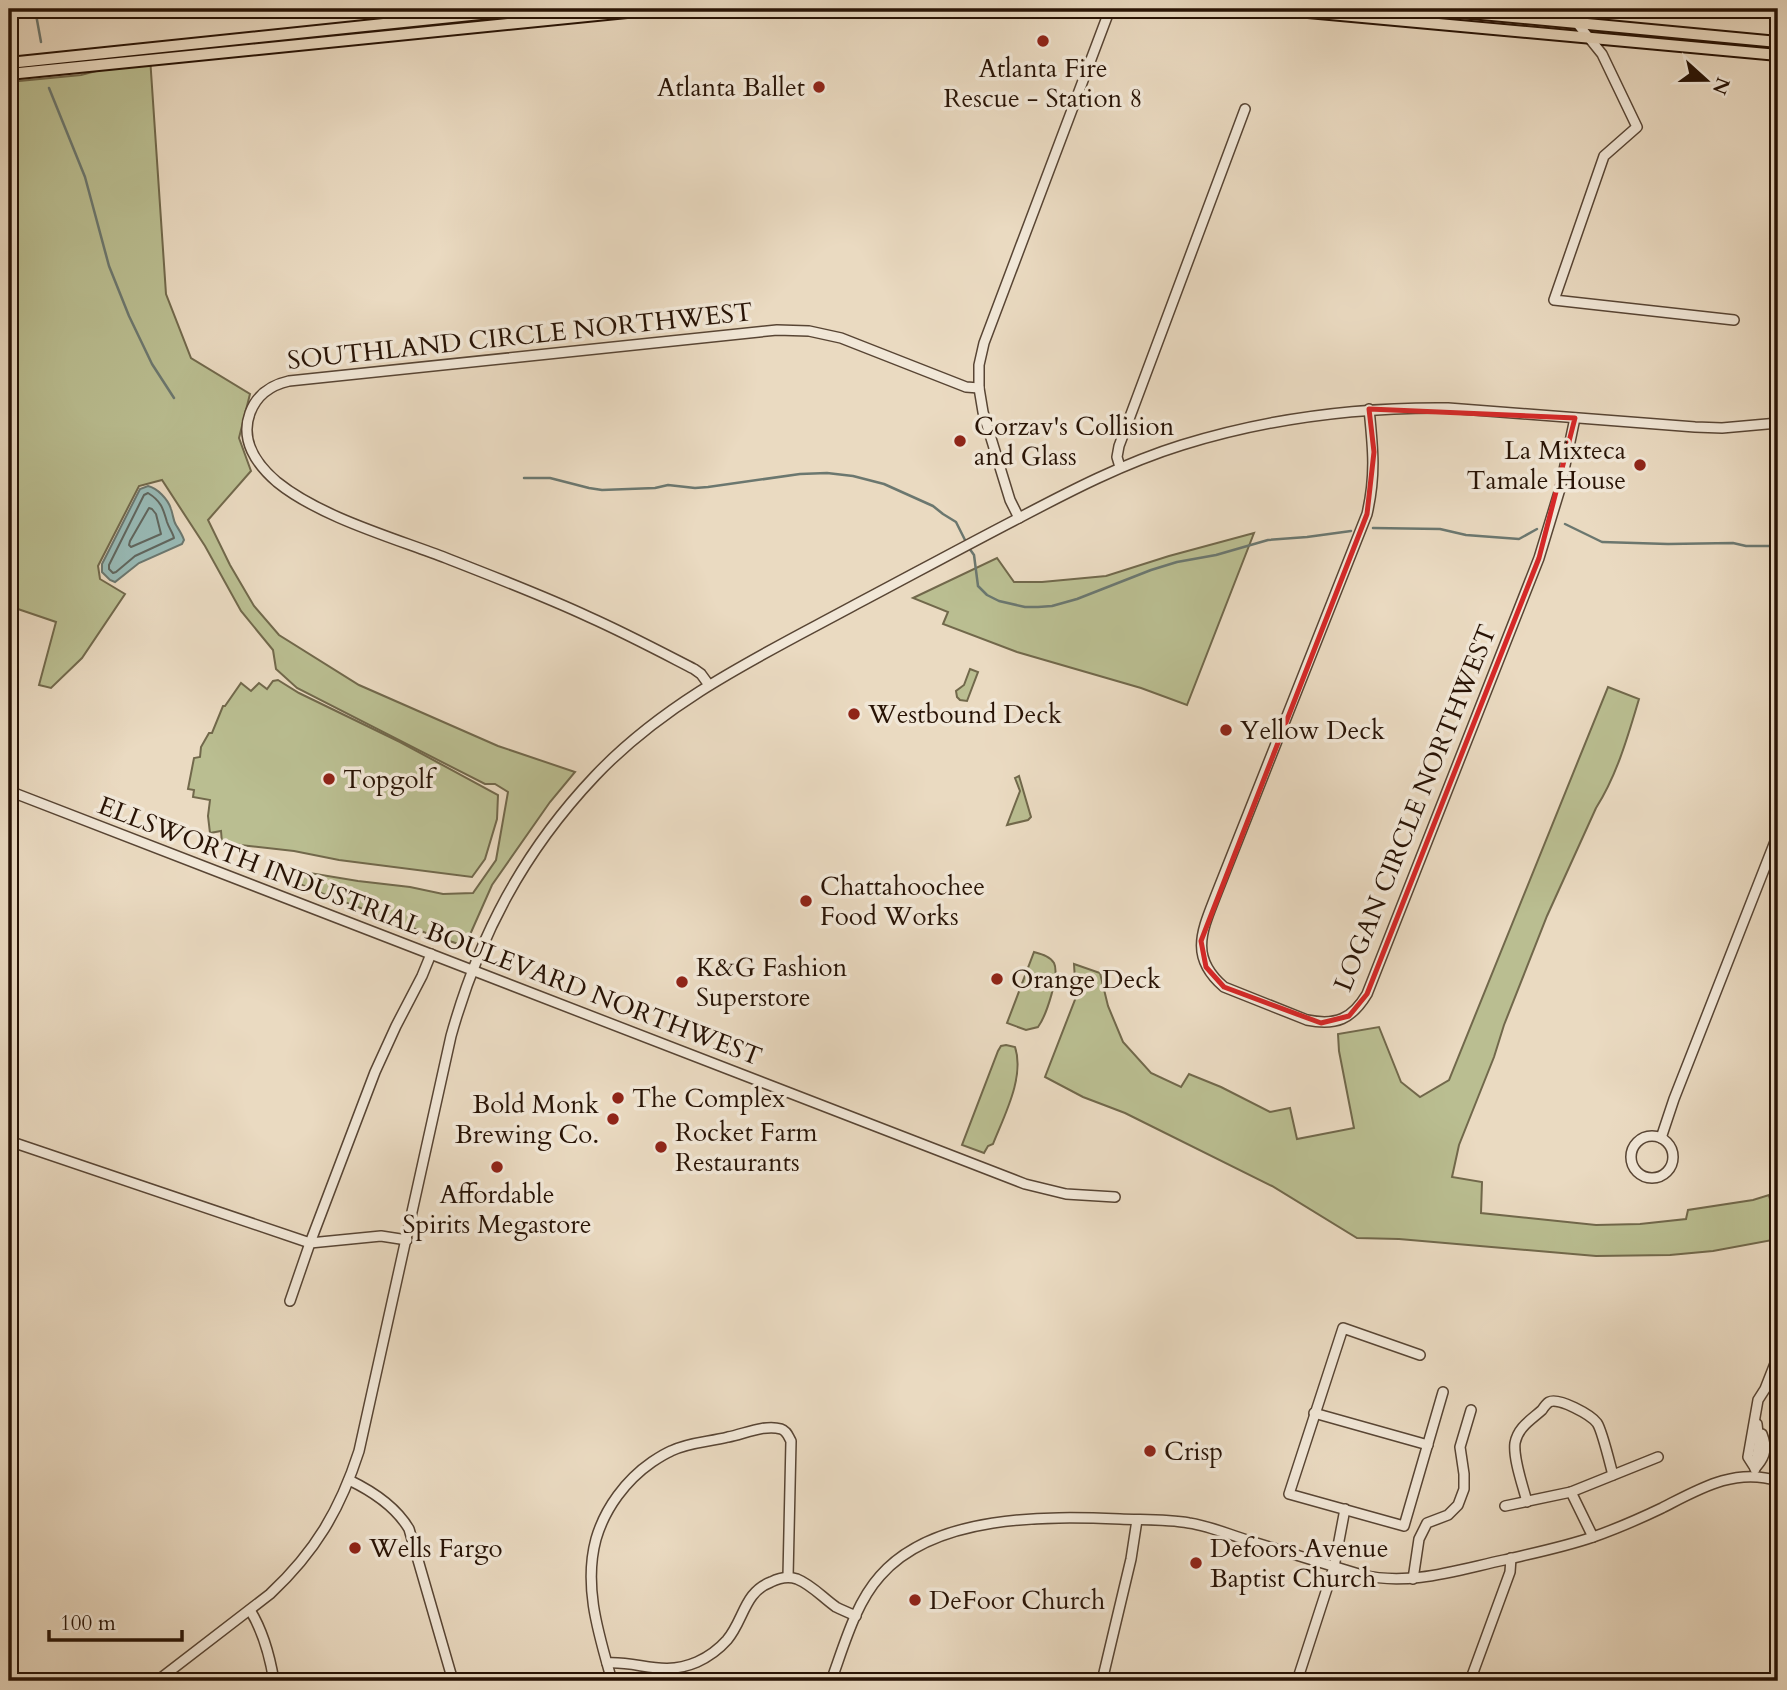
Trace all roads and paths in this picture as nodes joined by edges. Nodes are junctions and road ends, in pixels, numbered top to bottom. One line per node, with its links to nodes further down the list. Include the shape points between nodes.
1 (528, 9): 11 (main road)
2 (657, 9): 12 (main road)
3 (1110, 9): 15 (street, via 984,343)
4 (1275, 9): 8 (main road)
5 (1429, 9): 7 (main road)
6 (1561, 9): 7 (street)
7 (1577, 23): 8 (street); 9 (main road)
8 (1590, 38): 10 (main road); 14 (street, via 1637,127 1604,156 1553,300)
9 (1778, 42)
10 (1778, 55)
11 (9, 63)
12 (9, 74)
13 (1245, 109): 19 (street, via 1118,446)
14 (1734, 320)
15 (979, 388): 20 (street); 21 (street, SOUTHLAND CIRCLE NORTHWEST, via 841,338 777,330 289,381 266,390 252,407 246,433 249,447 259,464 291,492 348,520 590,617 694,669)
16 (1369, 409): 17 (street, via 1448,408); 17 (street, LOGAN CIRCLE NORTHWEST, via 1374,469 1367,514 1201,941 1206,967 1224,988 1321,1023 1349,1016 1367,994 1539,558); 19 (street, via 1242,428)
17 (1575, 418): 18 (street, via 1722,428)
18 (1778, 423)
19 (1120, 467): 20 (street)
20 (1019, 518): 21 (street)
21 (709, 685): 25 (street, via 631,741 564,811 514,883)
22 (9, 791): 24 (street, ELLSWORTH INDUSTRIAL BOULEVARD NORTHWEST)
23 (1778, 834): 26 (street)
24 (431, 954): 25 (street, ELLSWORTH INDUSTRIAL BOULEVARD NORTHWEST); 30 (street, via 375,1072)
25 (472, 970): 28 (street, ELLSWORTH INDUSTRIAL BOULEVARD NORTHWEST, via 1025,1184 1066,1194); 29 (street, via 451,1036)
26 (1661, 1139): 26 (street, via 1645,1138 1635,1146 1631,1159 1643,1176 1662,1176 1671,1166 1670,1146)
27 (9, 1141): 30 (street)
28 (1115, 1197)
29 (407, 1240): 30 (street, via 381,1236); 42 (street)
30 (310, 1243): 31 (street)
31 (290, 1301)
32 (1420, 1355): 36 (street, via 1343,1328)
33 (1778, 1356): 37 (street)
34 (1443, 1392): 38 (street)
35 (1471, 1410): 53 (street, via 1460,1447 1464,1489 1448,1515 1426,1523)
36 (1314, 1413): 38 (street); 47 (street, via 1289,1494)
37 (1756, 1415): 40 (street, via 1748,1457); 40 (street, via 1765,1444)
38 (1428, 1445): 47 (street, via 1404,1526)
39 (1658, 1457): 41 (street)
40 (1755, 1472): 43 (street); 49 (street, via 1712,1483)
41 (1613, 1475): 44 (street); 45 (street, via 1599,1425 1573,1407 1550,1402 1526,1423 1515,1444)
42 (349, 1480): 54 (street, via 309,1552); 59 (street, via 395,1510 409,1529)
43 (1778, 1481)
44 (1566, 1493): 45 (street); 49 (street)
45 (1527, 1502): 46 (street)
46 (1505, 1506)
47 (1345, 1509): 51 (street)
48 (1137, 1520): 51 (street, via 1189,1523); 55 (street, via 1026,1518 947,1535 889,1566); 62 (street)
49 (1593, 1537): 50 (street)
50 (1511, 1558): 53 (street); 64 (street)
51 (1334, 1567): 53 (street, via 1375,1578); 63 (street)
52 (788, 1577): 55 (street); 56 (street, via 757,1589 727,1640 697,1661 664,1669); 56 (street, via 791,1441 787,1434 779,1429 754,1430 670,1451 634,1477 601,1524 593,1551 592,1599)
53 (1413, 1579)
54 (250, 1610): 57 (street); 58 (street)
55 (856, 1616): 61 (street)
56 (607, 1663): 60 (street)
57 (156, 1681)
58 (274, 1681)
59 (453, 1681)
60 (612, 1681)
61 (831, 1681)
62 (1102, 1681)
63 (1297, 1681)
64 (1470, 1681)

